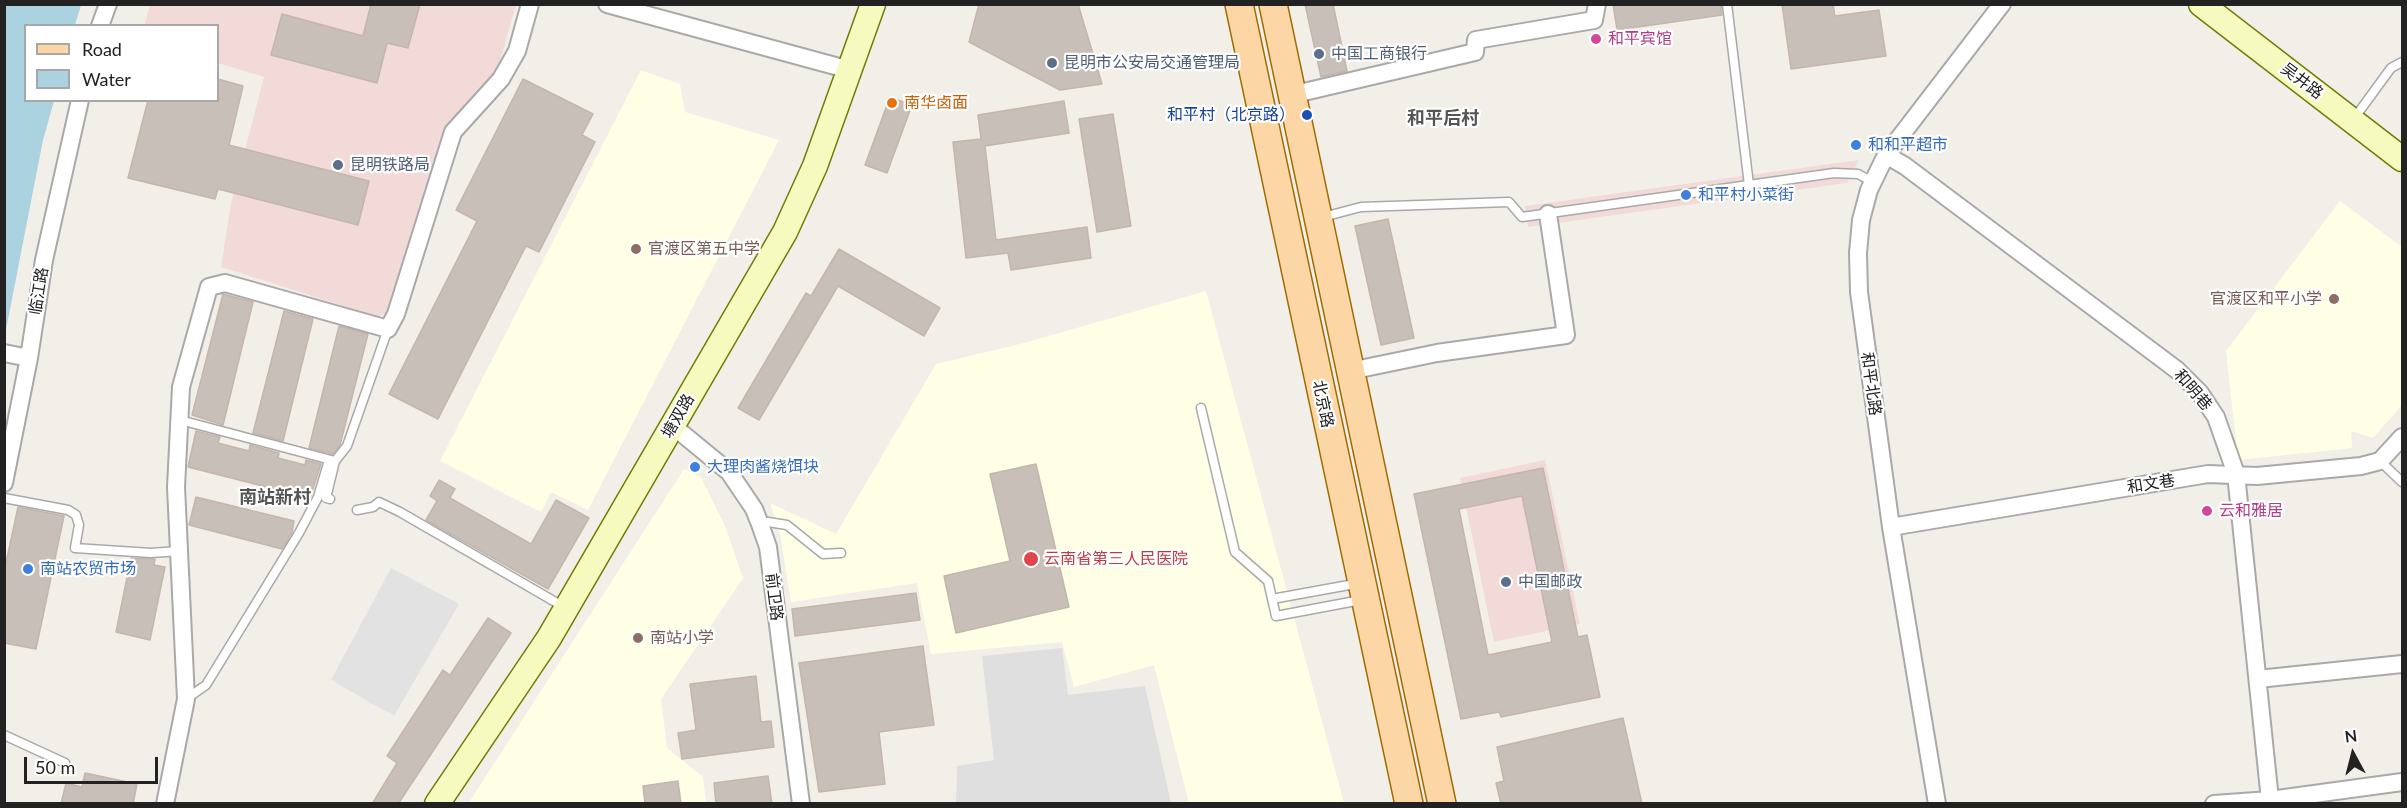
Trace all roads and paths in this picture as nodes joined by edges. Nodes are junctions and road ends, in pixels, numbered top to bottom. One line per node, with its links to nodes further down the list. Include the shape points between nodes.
1 (108, 4): 11 (street)
2 (530, 4): 23 (street, via 517,51 501,79 453,132)
3 (607, 4): 13 (street)
4 (873, 4): 13 (street, 塘双路)
5 (1239, 4): 43 (main road, 北京路)
6 (1273, 4): 14 (main road, 北京路)
7 (1597, 4): 14 (street, via 1594,20 1476,40 1475,52)
8 (1727, 4): 20 (lane)
9 (2002, 4): 17 (street, 和平北路)
10 (2201, 4): 16 (street, 吴井路)
11 (101, 24)
12 (2403, 62): 16 (lane, via 2391,68)
13 (850, 70): 29 (street, 塘双路, via 785,232)
14 (1291, 95): 22 (main road, 北京路)
15 (80, 102): 25 (street, 临江路, via 44,260)
16 (2353, 120): 18 (street, 吴井路)
17 (1886, 155): 19 (street, 和平北路); 33 (street, 和明巷, via 2177,369 2216,417)
18 (2403, 159)
19 (1873, 182): 20 (lane, via 1858,174 1834,173); 40 (street, 和平北路, via 1861,220 1859,292)
20 (1749, 185): 21 (lane)
21 (1548, 214): 22 (lane, via 1522,218 1509,202 1448,203 1361,207); 26 (street, via 1566,335 1437,353)
22 (1318, 218): 26 (main road, 北京路)
23 (388, 329): 28 (street, via 225,283 215,284 209,287 181,387); 31 (lane, via 347,446)
24 (7, 354): 25 (street)
25 (29, 358): 35 (street, 临江路)
26 (1350, 371): 57 (main road, 北京路)
27 (1201, 408): 44 (lane, via 1235,552 1268,581)
28 (180, 420): 31 (lane); 41 (street, via 176,488)
29 (673, 426): 39 (street, 前卫路, via 729,472 754,508); 45 (street, 塘双路)
30 (2403, 437): 32 (street)
31 (332, 461): 37 (lane, via 326,498); 48 (lane, via 299,533 206,685)
32 (2380, 461): 33 (street, 和文巷, via 2269,475); 34 (lane)
33 (2236, 474): 40 (street, 和文巷, via 2208,474); 47 (street, 和明巷)
34 (2403, 482)
35 (4, 483)
36 (4, 498): 41 (lane, via 68,510 76,515 79,525 75,548)
37 (330, 499)
38 (357, 510): 45 (lane, via 379,502)
39 (760, 524): 42 (lane, via 787,525 823,554); 55 (street, 前卫路, via 768,547)
40 (1891, 527): 58 (street, 和平北路)
41 (179, 551): 48 (street)
42 (841, 553)
43 (1362, 591): 44 (lane); 44 (lane, via 1276,616); 56 (main road, 北京路)
44 (1272, 599)
45 (567, 608): 54 (street, 塘双路)
46 (2403, 664): 47 (street)
47 (2258, 679): 52 (street, 和明巷)
48 (186, 699): 53 (street)
49 (4, 735): 50 (lane)
50 (65, 763)
51 (2403, 782): 52 (street)
52 (2270, 800): 59 (street)
53 (165, 804)
54 (437, 804)
55 (801, 804)
56 (1409, 804)
57 (1442, 804)
58 (1937, 804)
59 (2214, 804)

